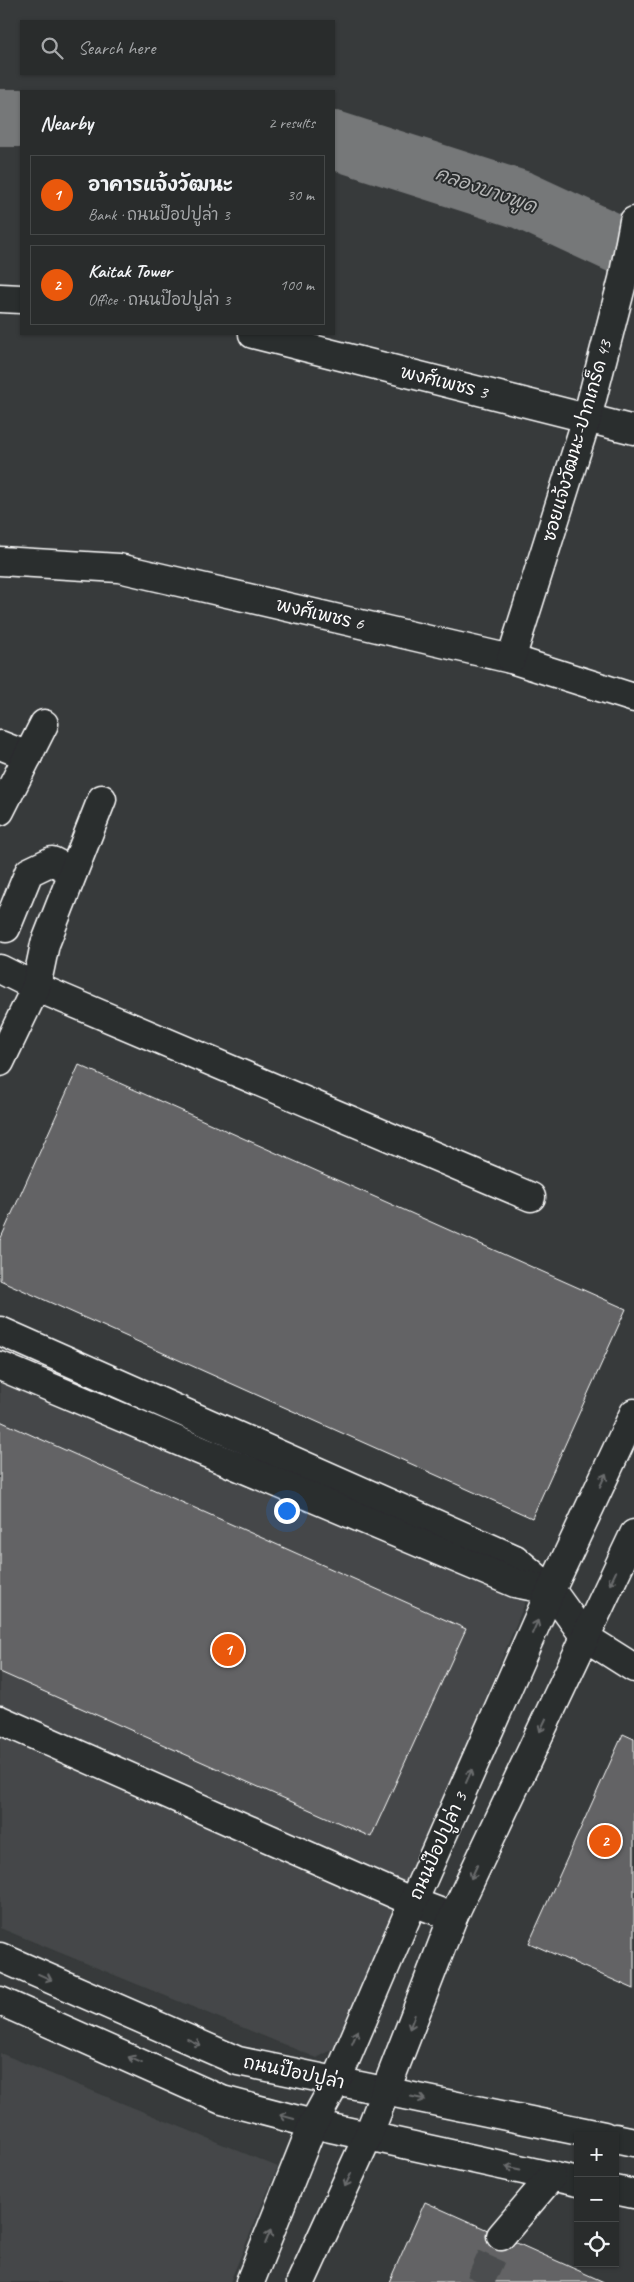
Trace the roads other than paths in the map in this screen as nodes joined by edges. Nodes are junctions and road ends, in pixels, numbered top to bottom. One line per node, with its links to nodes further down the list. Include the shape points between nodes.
1 (632, 226): 5 (street, ซอยแจ้งวัฒนะ-ปากเกร็ด 43, via 623,280)
2 (0, 298): 3 (street)
3 (20, 299)
4 (257, 335): 5 (street, พงศ์เพชร 3)
5 (587, 418): 6 (street, พงศ์เพชร 3); 8 (street, ซอยแจ้งวัฒนะ-ปากเกร็ด 43)
6 (634, 430)
7 (0, 561): 8 (street, พงศ์เพชร 6, via 119,568)
8 (511, 659): 9 (street, พงศ์เพชร 6)
9 (634, 698)
10 (44, 724): 12 (street)
11 (0, 745): 12 (street)
12 (28, 756): 14 (street)
13 (102, 799): 15 (street)
14 (0, 810)
15 (73, 872): 16 (street, via 52,861 29,872); 18 (street, via 45,944)
16 (6, 928)
17 (0, 969): 18 (street)
18 (36, 987): 19 (street); 20 (street)
19 (0, 1062)
20 (531, 1197)
21 (0, 1331): 25 (street, via 515,1558)
22 (0, 1366): 25 (street, via 515,1583)
23 (634, 1413): 25 (street, ถนนป๊อปปูล่า 3, one-way to 23)
24 (634, 1534): 26 (street, one-way to 26)
25 (551, 1590): 26 (street); 29 (street, ถนนป๊อปปูล่า 3, one-way to 25)
26 (585, 1637): 27 (street); 30 (street, one-way to 30)
27 (634, 1668)
28 (0, 1720): 29 (street)
29 (413, 1902): 30 (street); 33 (street, ถนนป๊อปปูล่า 3, one-way to 29)
30 (453, 1917): 34 (street, one-way to 34)
31 (0, 1957): 33 (street, ถนนป๊อปปูล่า, one-way to 33, via 238,2061)
32 (0, 2001): 35 (street, one-way to 32, via 222,2100)
33 (336, 2082): 34 (street, ถนนป๊อปปูล่า); 35 (street, ถนนป๊อปปูล่า 3)
34 (386, 2091): 36 (street, ถนนป๊อปปูล่า, one-way to 36); 37 (street)
35 (313, 2124): 37 (street); 45 (street, ถนนป๊อปปูล่า 3, one-way to 35)
36 (585, 2132)
37 (368, 2136): 40 (street, one-way to 37); 46 (street, one-way to 46)
38 (619, 2139): 39 (street)
39 (634, 2142)
40 (552, 2176): 41 (street); 44 (street)
41 (574, 2181)
42 (619, 2191): 43 (street)
43 (634, 2194)
44 (501, 2236)
45 (250, 2282)
46 (301, 2282)

